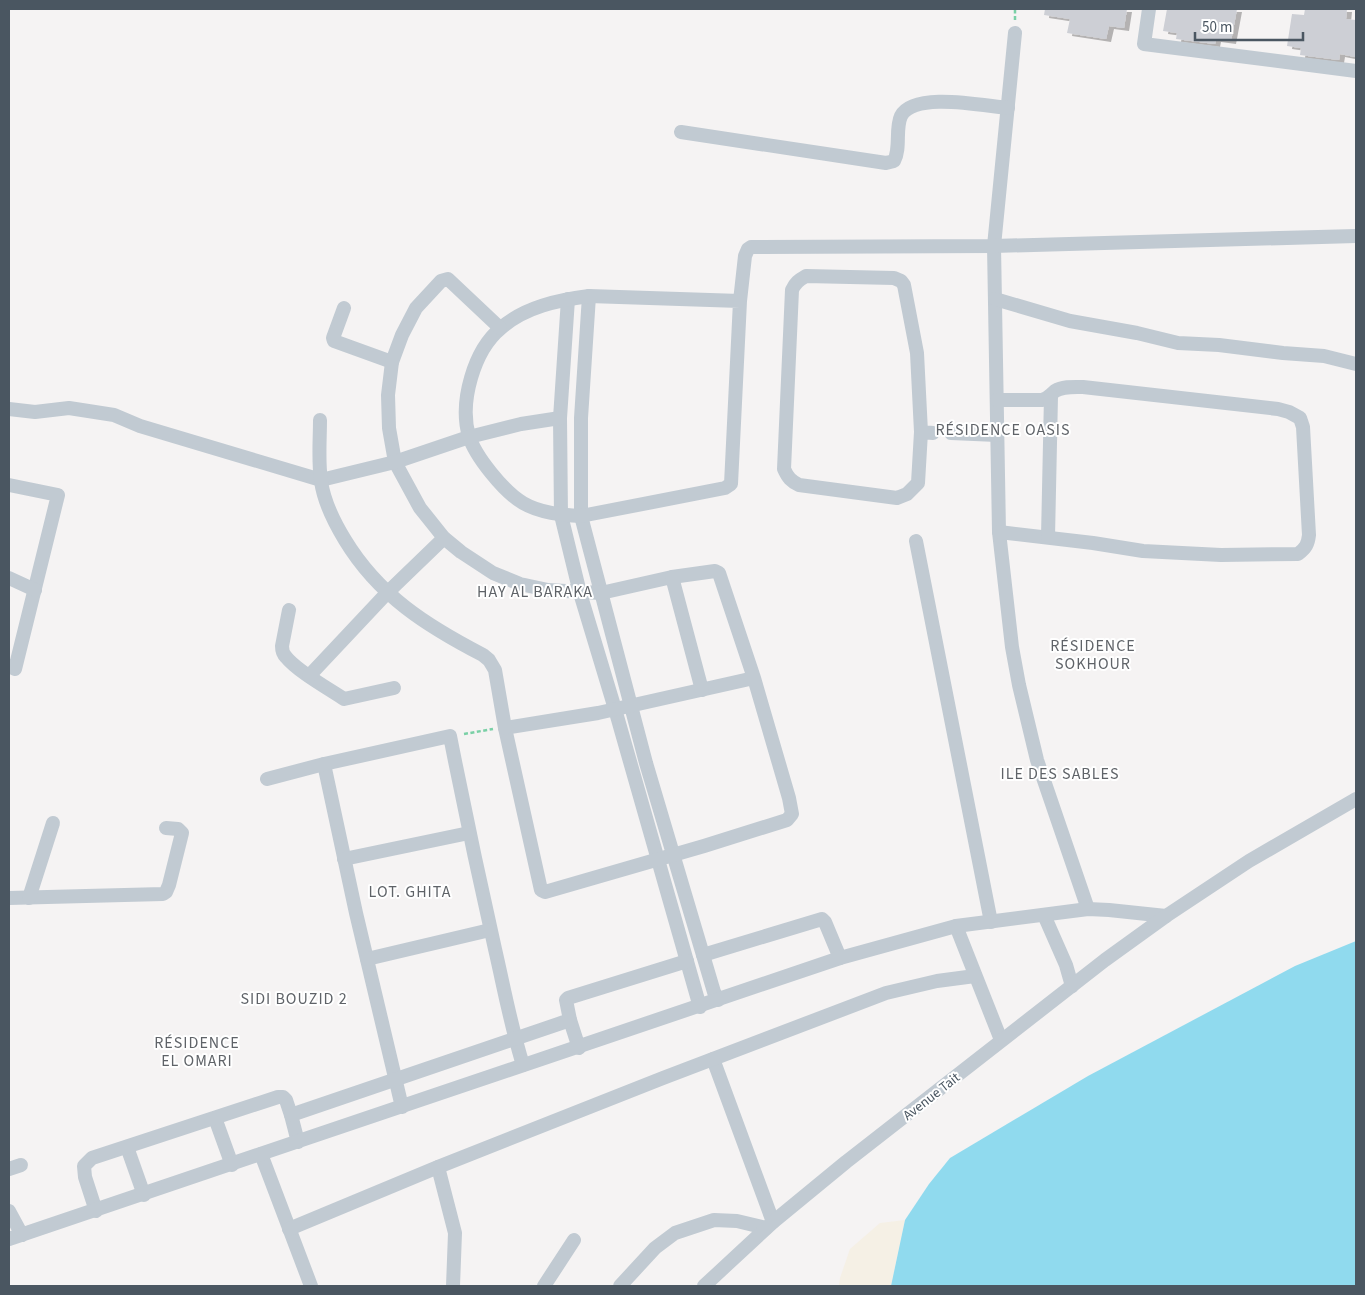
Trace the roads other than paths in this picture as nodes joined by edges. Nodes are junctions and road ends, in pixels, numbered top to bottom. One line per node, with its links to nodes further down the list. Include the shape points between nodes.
1 (1150, 9): 3 (street, via 1144,44)
2 (1015, 33): 4 (street)
3 (1356, 71)
4 (1008, 108): 5 (street, via 946,101 916,104 900,117 897,156 894,161 886,163); 7 (street)
5 (681, 132)
6 (1356, 236): 7 (street)
7 (994, 246): 10 (street); 11 (street, via 751,247 745,256)
8 (589, 296): 9 (street); 11 (street); 29 (street, via 582,418)
9 (568, 299): 13 (street, via 544,304); 19 (street)
10 (995, 299): 15 (street, via 1070,321 1137,332 1178,343 1220,344 1324,356); 17 (street)
11 (740, 301): 29 (street, via 731,484 725,488)
12 (344, 308): 14 (street, via 334,341)
13 (500, 328): 14 (street, via 451,280 445,279 416,308); 24 (street, via 474,367 466,416)
14 (392, 362): 25 (street, via 388,403)
15 (1356, 364)
16 (1051, 396): 17 (street, via 1042,400); 31 (street); 31 (street, via 1062,388 1083,387 1278,409 1295,415 1303,427 1308,535 1307,545 1298,554 1220,555 1143,551)
17 (996, 400): 23 (street)
18 (9, 409): 26 (street, via 35,412 69,408 114,415 140,426)
19 (560, 418): 24 (street); 28 (street)
20 (320, 420): 26 (street)
21 (927, 433): 21 (street, via 918,483 907,494 897,498 799,485 787,477 784,469 792,290 800,279 816,276 894,278 901,281 917,353)
22 (951, 433): 23 (street)
23 (997, 435): 30 (street)
24 (469, 437): 25 (street); 28 (street, via 482,460 507,490 523,503)
25 (394, 462): 26 (street); 32 (street, via 420,508)
26 (321, 480): 38 (street, via 328,508 338,529 372,579)
27 (9, 486): 36 (street, via 58,495)
28 (562, 515): 29 (street); 37 (street)
29 (581, 516): 39 (street)
30 (999, 532): 31 (street); 60 (street, via 1019,685 1037,760)
31 (1048, 537)
32 (444, 538): 37 (street, via 477,564 520,584); 38 (street)
33 (916, 541): 63 (street)
34 (9, 578): 36 (street)
35 (672, 578): 39 (street); 43 (street, via 719,573); 45 (street)
36 (35, 590): 41 (street, via 15,669)
37 (580, 592): 39 (street); 47 (street)
38 (387, 593): 42 (street); 48 (street, via 424,621 489,660 495,670)
39 (601, 593): 46 (street)
40 (289, 610): 42 (street, via 283,652 290,662)
41 (9, 666)
42 (309, 676): 44 (street, via 344,699)
43 (754, 678): 45 (street); 55 (street, via 789,798 791,817)
44 (394, 688)
45 (702, 690): 46 (street)
46 (630, 705): 47 (street); 55 (street)
47 (615, 709): 48 (street); 57 (street)
48 (505, 728): 57 (street, via 542,892)
49 (324, 764): 50 (street); 54 (street, via 450,736); 56 (street)
50 (267, 779)
51 (1356, 799): 62 (street, Avenue Tait, via 1249,861)
52 (53, 824): 59 (street)
53 (166, 828): 59 (street, via 178,829 182,833 169,885 163,894)
54 (469, 833): 56 (street); 65 (street)
55 (673, 855): 57 (street); 66 (street)
56 (344, 859): 68 (street)
57 (657, 859): 69 (street)
58 (9, 898): 59 (street)
59 (29, 898)
60 (1088, 909): 61 (street); 62 (street)
61 (1044, 915): 63 (street); 71 (street)
62 (1166, 916): 71 (street, Avenue Tait)
63 (990, 922): 64 (street)
64 (956, 926): 67 (street); 70 (street)
65 (490, 930): 68 (street); 75 (street)
66 (703, 955): 67 (street, via 822,920); 72 (street)
67 (840, 958): 72 (street)
68 (367, 959): 80 (street)
69 (686, 962): 73 (street); 74 (street, via 568,998)
70 (975, 976): 76 (street); 78 (street, via 886,993)
71 (1072, 986): 76 (street, Avenue Tait)
72 (718, 1000): 73 (street)
73 (700, 1007): 77 (street)
74 (570, 1020): 75 (street); 77 (street)
75 (515, 1040): 79 (street); 80 (street)
76 (1001, 1040): 92 (street, Avenue Tait)
77 (579, 1048): 79 (street)
78 (713, 1059): 88 (street); 92 (street)
79 (523, 1065): 81 (street)
80 (395, 1080): 81 (street); 82 (street)
81 (402, 1107): 84 (street)
82 (291, 1115): 83 (street, via 286,1100 278,1097); 84 (street)
83 (215, 1118): 85 (street); 87 (street)
84 (298, 1142): 86 (street)
85 (127, 1147): 89 (street); 91 (street, via 92,1158 84,1166)
86 (262, 1154): 87 (street); 93 (street)
87 (232, 1165): 89 (street)
88 (438, 1167): 93 (street); 98 (street, via 455,1233)
89 (144, 1195): 91 (street)
90 (9, 1211): 94 (street)
91 (96, 1211): 94 (street)
92 (770, 1225): 100 (street, via 714,1220 675,1233); 101 (street, Avenue Tait)
93 (289, 1229): 97 (street)
94 (22, 1235): 95 (street)
95 (9, 1240)
96 (574, 1240): 99 (street)
97 (311, 1286)
98 (453, 1286)
99 (544, 1286)
100 (620, 1286)
101 (704, 1286)

